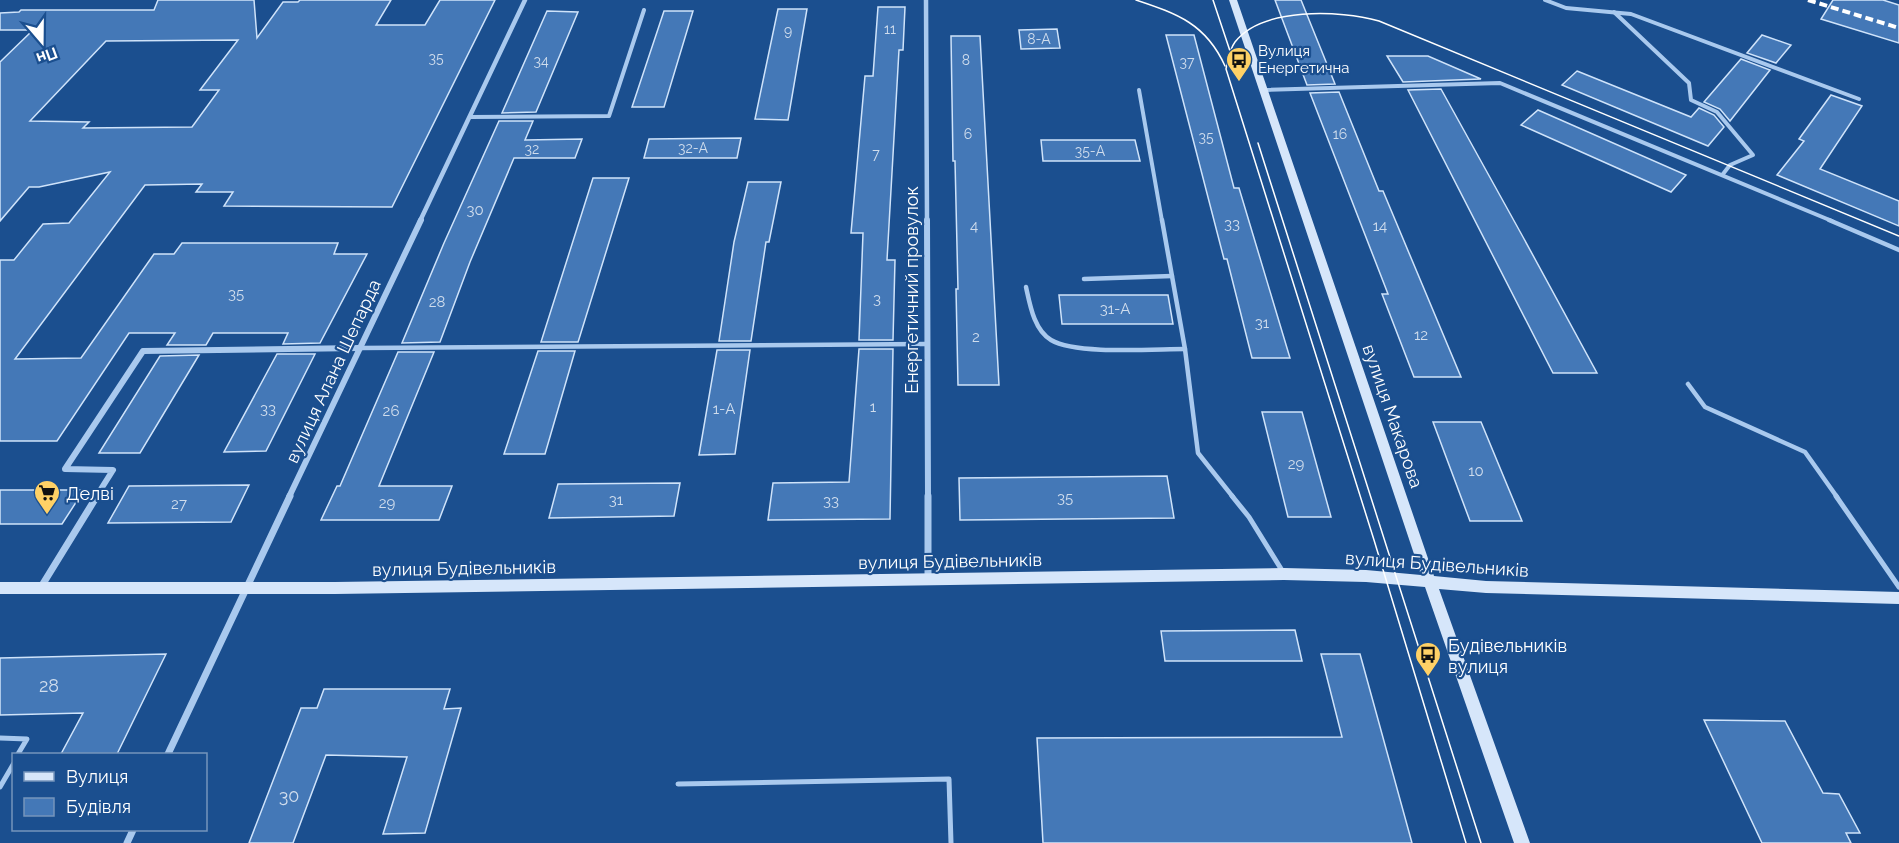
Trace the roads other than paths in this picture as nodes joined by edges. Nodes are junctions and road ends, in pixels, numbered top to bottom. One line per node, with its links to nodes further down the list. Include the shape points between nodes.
1 (525, 0): 10 (street, вулиця Алана Шепарда)
2 (926, 0): 16 (street, Енергетичний провулок)
3 (1233, 0): 8 (street, вулиця Макарова)
4 (1545, 0): 6 (lane, via 1566,8)
5 (644, 10): 10 (lane, via 609,116)
6 (1614, 12): 9 (lane, via 1631,14); 11 (lane, via 1689,83 1691,100 1717,112 1754,155 1730,165)
7 (1139, 90): 13 (lane)
8 (1262, 90): 11 (lane, via 1500,83); 22 (street, вулиця Макарова)
9 (1859, 99)
10 (470, 117): 17 (street, вулиця Алана Шепарда)
11 (1724, 174): 12 (lane)
12 (1899, 250)
13 (1172, 276): 14 (lane); 18 (lane)
14 (1084, 279)
15 (1026, 288): 18 (lane, via 1033,319 1052,341 1076,346)
16 (926, 344): 17 (lane); 21 (street, Енергетичний провулок)
17 (360, 348): 23 (street, вулиця Алана Шепарда); 26 (street, via 143,351 65,469 113,470)
18 (1185, 349): 20 (lane, via 1198,453 1249,517)
19 (1688, 384): 24 (lane, via 1705,407 1805,452)
20 (1284, 574): 21 (street, вулиця Будівельників); 22 (street, вулиця Будівельників)
21 (928, 579): 23 (street, вулиця Будівельників)
22 (1429, 581): 27 (street, вулиця Будівельників, via 1486,587); 35 (street, вулиця Макарова)
23 (247, 587): 26 (street, вулиця Будівельників); 30 (street, вулиця Алана Шепарда)
24 (1899, 587)
25 (0, 588): 26 (street, вулиця Будівельників)
26 (40, 588)
27 (1899, 598)
28 (0, 738): 29 (lane, via 27,739)
29 (19, 753)
30 (168, 753)
31 (12, 766): 33 (lane)
32 (678, 784): 34 (lane, via 949,779)
33 (0, 787)
34 (951, 843)
35 (1522, 843)

